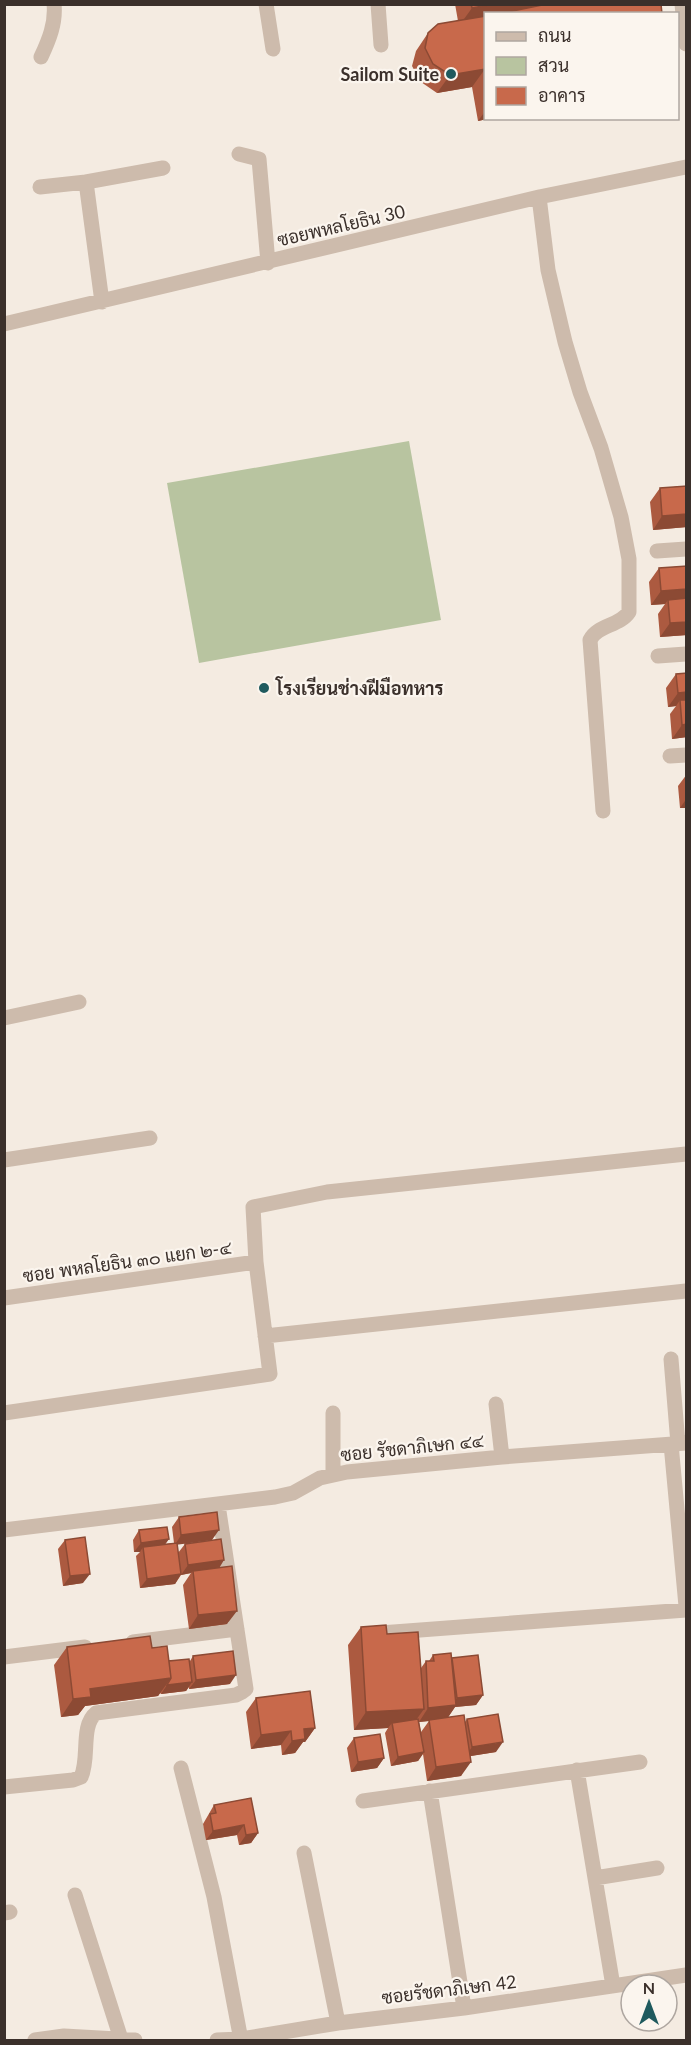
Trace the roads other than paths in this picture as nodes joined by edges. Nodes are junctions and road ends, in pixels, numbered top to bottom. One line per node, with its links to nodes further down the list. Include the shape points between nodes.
1 (54, 4): 9 (street, via 50,39)
2 (266, 4): 8 (street)
3 (378, 4): 7 (street)
4 (682, 4): 5 (street)
5 (686, 25): 6 (street)
6 (687, 44)
7 (381, 45)
8 (273, 49)
9 (41, 57)
10 (239, 154): 16 (street, via 258,159)
11 (687, 167): 15 (street, ซอยพหลโยธิน 30)
12 (163, 168): 13 (street)
13 (86, 182): 14 (street); 17 (street)
14 (40, 187)
15 (539, 197): 16 (street, ซอยพหลโยธิน 30); 25 (street, via 548,270 565,342 601,448 629,559 629,612 593,634 590,640)
16 (268, 262): 17 (street, ซอยพหลโยธิน 30)
17 (102, 302): 18 (street, ซอยพหลโยธิน 30)
18 (4, 324)
19 (687, 549): 20 (street)
20 (657, 551)
21 (687, 654): 22 (street)
22 (658, 656)
23 (687, 755): 24 (street)
24 (670, 756)
25 (603, 811)
26 (79, 1002): 27 (street)
27 (4, 1018)
28 (150, 1138): 30 (street)
29 (687, 1154): 31 (street, via 327,1192 253,1207)
30 (4, 1160)
31 (255, 1262): 33 (street, ซอย พหลโยธิน ๓๐ แยก ๒-๔); 34 (street)
32 (687, 1291): 34 (street)
33 (4, 1298)
34 (265, 1336): 37 (street, via 270,1374)
35 (671, 1359): 39 (street)
36 (496, 1404): 40 (street)
37 (4, 1413)
38 (333, 1413): 41 (street)
39 (678, 1444): 40 (street, ซอย รัชดาภิเษก ๔๔); 44 (street)
40 (502, 1457): 41 (street, ซอย รัชดาภิเษก ๔๔)
41 (333, 1474): 42 (street, ซอย รัชดาภิเษก ๔๔, via 293,1493)
42 (218, 1505): 43 (street, ซอย รัชดาภิเษก ๔๔); 45 (street)
43 (4, 1530)
44 (687, 1608): 46 (street)
45 (237, 1629): 47 (street); 53 (street, via 246,1689 242,1692 96,1713 88,1726 81,1777)
46 (364, 1634)
47 (121, 1643)
48 (98, 1646): 49 (street)
49 (4, 1657)
50 (640, 1762): 52 (street)
51 (181, 1767): 67 (street, via 214,1897)
52 (577, 1770): 54 (street); 58 (street)
53 (4, 1787)
54 (430, 1791): 55 (street); 62 (street)
55 (363, 1801)
56 (304, 1853): 63 (street)
57 (657, 1868): 58 (street)
58 (595, 1878): 61 (street)
59 (75, 1895): 65 (street)
60 (687, 1975): 61 (street, ซอยรัชดาภิเษก 42)
61 (613, 1986): 62 (street, ซอยรัชดาภิเษก 42)
62 (464, 2008): 63 (street, ซอยรัชดาภิเษก 42)
63 (338, 2023): 67 (street, ซอยรัชดาภิเษก 42)
64 (35, 2040): 65 (street, via 64,2036)
65 (128, 2040)
66 (217, 2040): 67 (street, ซอยรัชดาภิเษก 42)
67 (241, 2040)

